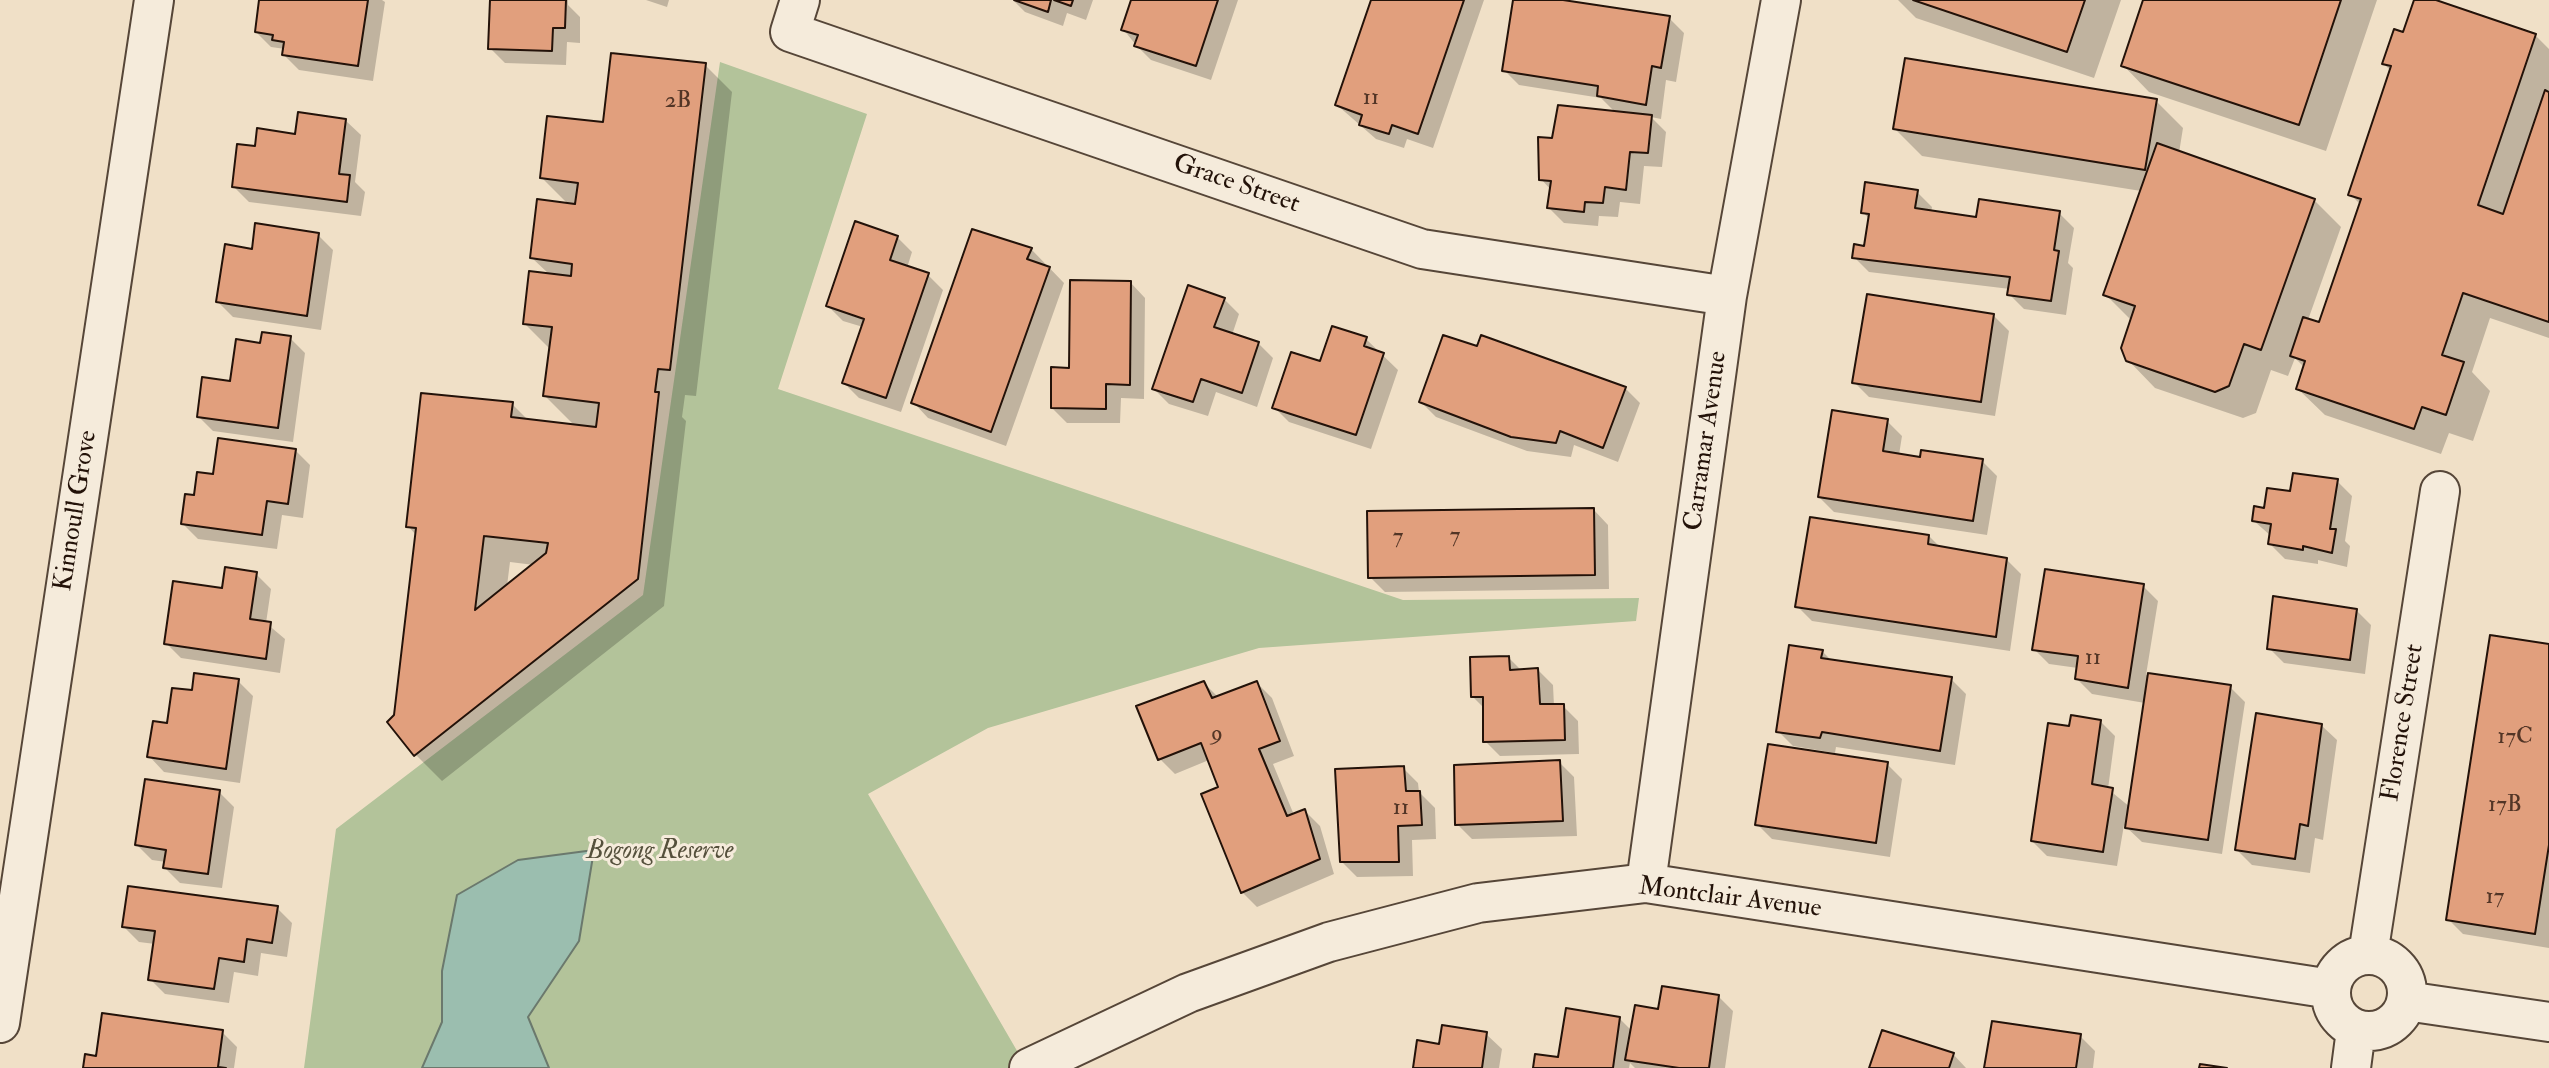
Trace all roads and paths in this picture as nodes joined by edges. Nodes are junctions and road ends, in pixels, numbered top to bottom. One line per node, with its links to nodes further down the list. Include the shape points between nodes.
1 (154, 0): 11 (street, Kinnoull Grove)
2 (800, 0): 4 (street, Grace Street, via 790,32 1422,249)
3 (1782, 0): 4 (street, Carramar Avenue)
4 (1727, 296): 6 (street, Carramar Avenue)
5 (2440, 491): 7 (street, Florence Street)
6 (1646, 883): 8 (street, Montclair Avenue); 13 (street, Montclair Avenue, via 1478,904 1329,942 1188,993)
7 (2368, 955): 8 (street, via 2343,965); 9 (street, via 2393,963 2402,974)
8 (2331, 989): 12 (street, via 2336,1013)
9 (2406, 1000): 10 (street); 12 (street, via 2393,1023 2381,1030)
10 (2549, 1022)
11 (0, 1023)
12 (2356, 1030): 14 (street)
13 (1029, 1068)
14 (2350, 1068)

